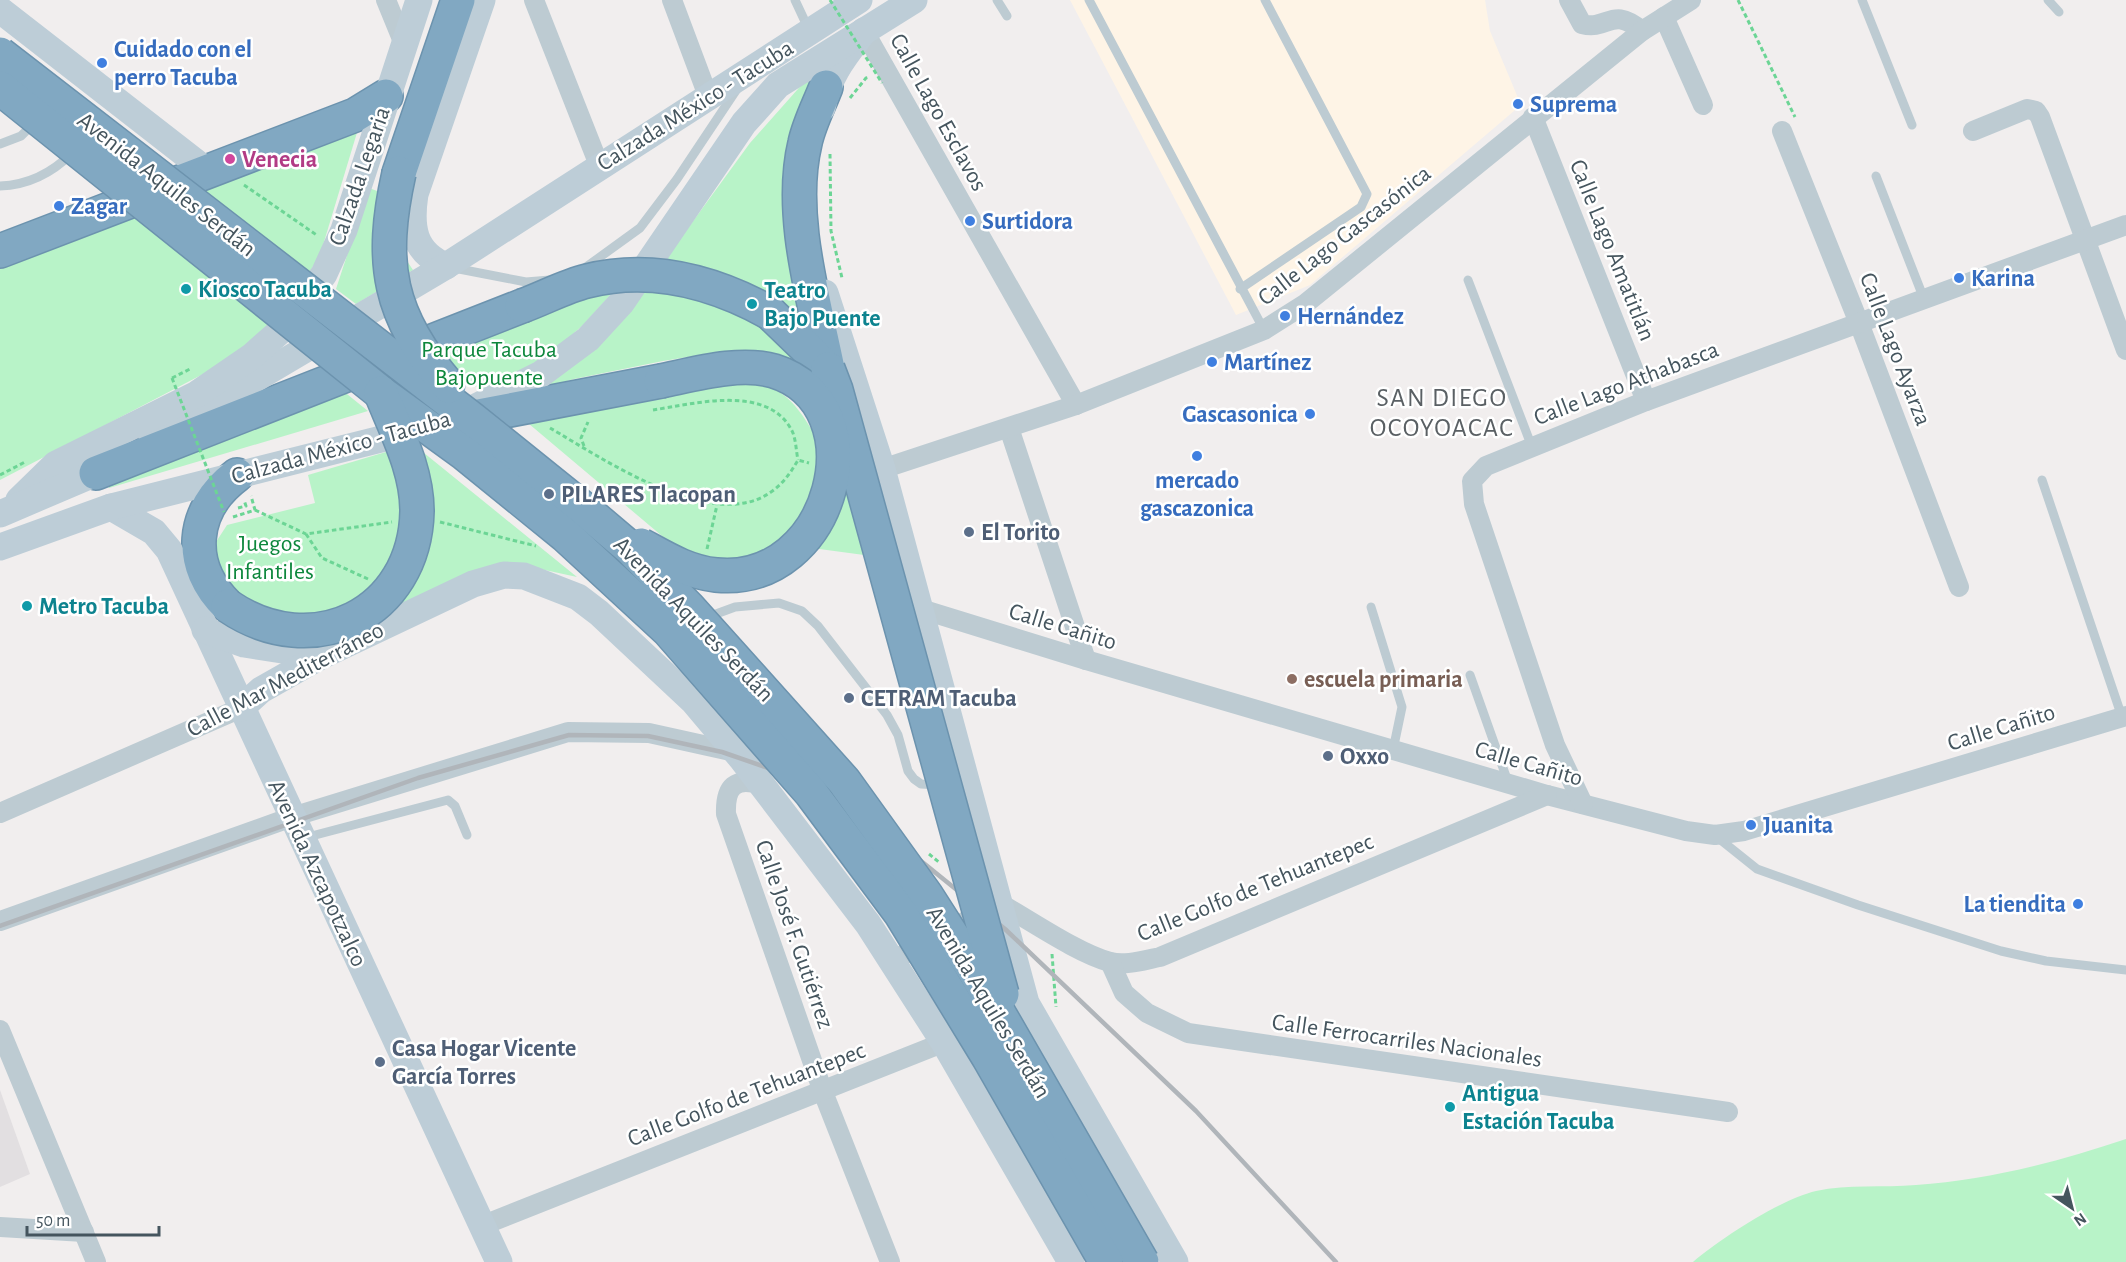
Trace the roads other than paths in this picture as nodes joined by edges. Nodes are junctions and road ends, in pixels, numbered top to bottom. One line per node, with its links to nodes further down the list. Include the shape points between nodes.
1 (387, 0): 24 (street)
2 (419, 0): 24 (main road, Calzada Legaria)
3 (458, 0): 63 (highway, bridge, via 399,174 390,214 388,255 395,295 417,343 436,371)
4 (482, 0): 46 (main road)
5 (534, 0): 41 (street)
6 (672, 0): 31 (street)
7 (795, 0): 21 (lane)
8 (859, 0): 21 (main road, Calzada México - Tacuba)
9 (914, 0): 22 (main road, Calzada México - Tacuba)
10 (997, 0): 19 (lane)
11 (1089, 0): 52 (lane)
12 (1265, 0): 52 (lane, via 1367,194 1361,207)
13 (1569, 0): 23 (street, via 1582,24 1589,26 1616,18 1630,21)
14 (1691, 0): 20 (street, Calle Lago Gascasónica)
15 (1862, 0): 37 (lane)
16 (2048, 0): 18 (lane)
17 (0, 10): 27 (main road)
18 (2059, 12)
19 (1007, 16)
20 (1664, 17): 23 (street, Calle Lago Gascasónica); 32 (street)
21 (811, 32): 26 (main road, Calzada México - Tacuba)
22 (864, 32): 28 (main road, Avenida Aquiles Serdán, via 836,67); 60 (street, Calle Lago Esclavos); 61 (main road, Calzada México - Tacuba, via 778,85 744,123 622,302 588,339 541,374)
23 (1642, 32): 36 (street, Calle Lago Gascasónica)
24 (404, 44): 30 (main road, Calzada Legaria)
25 (0, 54): 63 (highway, Avenida Aquiles Serdán, bridge)
26 (750, 71): 31 (main road, Calzada México - Tacuba); 50 (lane, via 640,228 577,274 526,282)
27 (75, 82): 33 (main road); 35 (lane)
28 (826, 87): 57 (highway, via 805,143 799,201 803,243); 65 (main road, Avenida Aquiles Serdán, via 809,177 815,255)
29 (0, 88): 35 (highway, Avenida Aquiles Serdán, bridge)
30 (386, 96): 42 (highway, via 355,116); 44 (main road, Calzada Legaria)
31 (708, 96): 41 (main road, Calzada México - Tacuba)
32 (1703, 105)
33 (109, 108): 42 (main road); 45 (lane, via 56,170 19,185)
34 (0, 110): 35 (highway)
35 (45, 112): 40 (lane, via 21,136); 58 (highway, Avenida Aquiles Serdán, bridge)
36 (1533, 117): 55 (street, Calle Lago Gascasónica, via 1305,304); 59 (street, Calle Lago Amatitlán)
37 (1912, 125)
38 (1782, 131): 54 (street, Calle Lago Ayarza)
39 (1973, 131): 48 (street, via 2027,109 2036,111)
40 (0, 144)
41 (599, 165): 50 (main road, Calzada México - Tacuba)
42 (207, 171): 49 (highway)
43 (1876, 176): 53 (lane)
44 (360, 177): 46 (main road); 71 (main road, Calzada Legaria, via 344,230 324,274 285,327 251,357 197,394 56,464)
45 (0, 186)
46 (415, 194): 50 (main road, via 411,216 420,249)
47 (2126, 225): 48 (street, Calle Lago Athabasca)
48 (2086, 240): 53 (street, Calle Lago Athabasca); 56 (street)
49 (0, 251)
50 (446, 266): 66 (main road, Calzada México - Tacuba)
51 (1467, 280): 64 (lane)
52 (1240, 289): 55 (lane)
53 (1924, 299): 54 (street, Calle Lago Athabasca)
54 (1859, 323): 59 (street, Calle Lago Athabasca); 73 (street, Calle Lago Ayarza)
55 (1264, 330): 60 (street, Calle Lago Gascasónica)
56 (2126, 350)
57 (828, 369): 66 (highway, bridge, via 770,313 715,286 669,276 626,275 587,281); 101 (highway, bridge)
58 (381, 393): 67 (highway, bridge, via 407,457 416,495 416,522 408,561 392,587 361,616 336,626 298,633 268,626 228,606 208,582 200,564 198,544 210,504); 112 (highway, Avenida Aquiles Serdán, bridge, via 465,454 566,536 651,615 812,793 901,914)
59 (1646, 401): 64 (street, Calle Lago Athabasca)
60 (1076, 405): 62 (street, Calle Lago Gascasónica)
61 (443, 423): 67 (main road, Calzada México - Tacuba); 70 (highway, bridge, via 711,372 763,369 784,375 806,390 825,417 832,453 826,503 815,525 793,552 771,566 747,574 721,575 676,564)
62 (1009, 428): 65 (street, Calle Lago Gascasónica); 79 (street)
63 (494, 437): 70 (highway, Avenida Aquiles Serdán, bridge)
64 (1532, 447): 89 (street, Calle Lago Athabasca, via 1486,466 1472,481 1474,504 1555,745)
65 (882, 469): 75 (main road, Avenida Aquiles Serdán)
66 (96, 473): 71 (main road, Calzada México - Tacuba)
67 (237, 475): 69 (main road, Calzada México - Tacuba)
68 (2042, 480): 82 (lane)
69 (111, 507): 72 (main road, Calzada México - Tacuba); 76 (main road, Avenida Azcapotzalco, via 144,524 163,540)
70 (584, 509): 101 (highway, Avenida Aquiles Serdán, bridge, via 630,548 688,607 844,781 926,895)
71 (5, 512)
72 (0, 547)
73 (1959, 587)
74 (1371, 607): 83 (lane, via 1402,707)
75 (921, 609): 79 (street, Calle Cañito); 85 (main road, Avenida Aquiles Serdán)
76 (205, 630): 78 (main road, via 244,644); 81 (main road, Avenida Azcapotzalco)
77 (670, 645): 85 (lane, via 686,628 711,614 735,607 779,603 802,611 887,715 914,779 937,785)
78 (321, 656): 81 (main road, Calle Mar Mediterráneo, via 261,690); 84 (main road, Calle Mar Mediterráneo, via 473,584 504,575 524,576 578,597 599,613 659,664)
79 (1086, 660): 83 (street, Calle Cañito)
80 (1470, 675): 86 (lane)
81 (241, 708): 90 (street, Calle Mar Mediterráneo); 91 (main road, Avenida Azcapotzalco)
82 (2124, 716): 93 (street, Calle Cañito, via 1744,831)
83 (1393, 750): 86 (street, Calle Cañito)
84 (735, 752): 87 (main road); 91 (street, via 649,733 568,732)
85 (967, 782): 94 (main road, Avenida Aquiles Serdán)
86 (1508, 784): 88 (street, Calle Cañito)
87 (762, 785): 96 (main road, via 868,924); 103 (street, Calle José F. Gutiérrez, via 738,782 725,802 726,814)
88 (1547, 795): 89 (street, Calle Cañito); 97 (street, Calle Golfo de Tehuantepec, via 1160,957 1134,963)
89 (1583, 804): 93 (street, Calle Cañito)
90 (0, 813)
91 (297, 828): 92 (lane, via 448,800 455,806); 95 (street); 105 (main road, Avenida Azcapotzalco)
92 (467, 835)
93 (1715, 836): 98 (lane, via 1757,869 1869,909 2046,962)
94 (999, 903): 96 (street); 97 (street, Calle Golfo de Tehuantepec); 99 (main road, Avenida Aquiles Serdán)
95 (0, 921)
96 (891, 961): 102 (main road)
97 (1110, 962): 104 (street, Calle Ferrocarriles Nacionales, via 1124,993 1147,1013 1188,1033)
98 (2126, 970)
99 (1026, 1004): 102 (street, Calle Golfo de Tehuantepec); 114 (main road, Avenida Aquiles Serdán)
100 (0, 1030): 107 (street)
101 (1014, 1042): 113 (highway, Avenida Aquiles Serdán, bridge)
102 (945, 1044): 103 (street, Calle Golfo de Tehuantepec); 111 (main road)
103 (824, 1092): 105 (street, Calle Golfo de Tehuantepec); 110 (street, Calle José F. Gutiérrez)
104 (1728, 1112)
105 (481, 1226): 109 (main road, Avenida Azcapotzalco)
106 (0, 1227): 107 (street)
107 (84, 1232): 108 (street)
108 (96, 1262)
109 (499, 1262)
110 (890, 1262)
111 (1071, 1262)
112 (1106, 1262)
113 (1142, 1262)
114 (1176, 1262)

